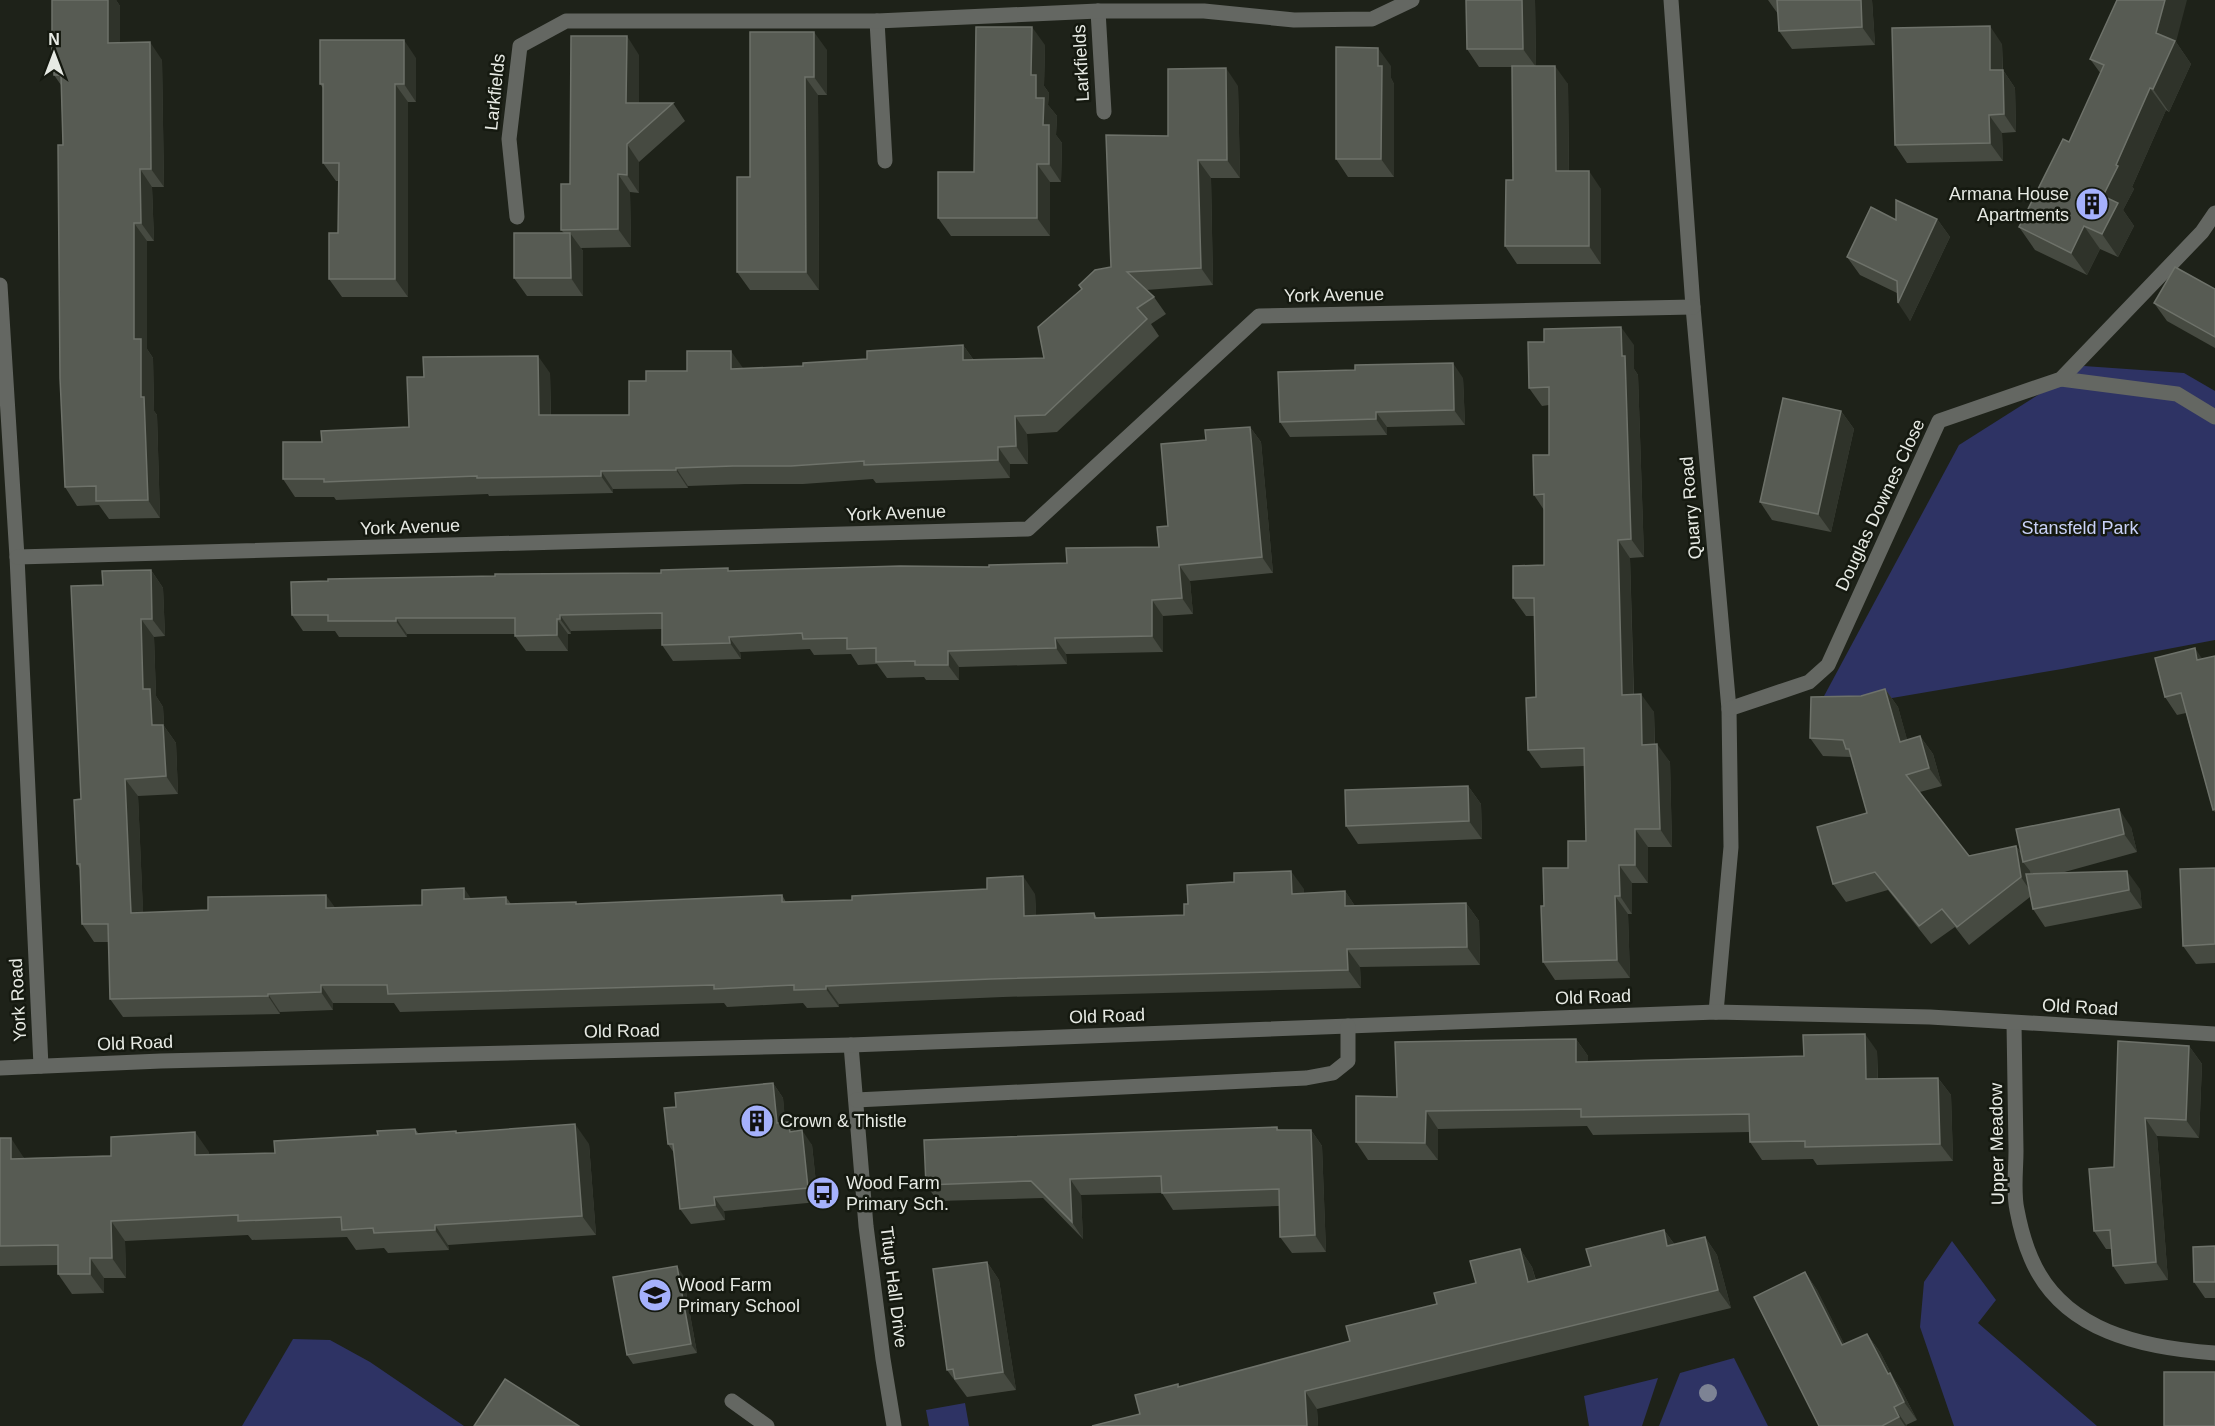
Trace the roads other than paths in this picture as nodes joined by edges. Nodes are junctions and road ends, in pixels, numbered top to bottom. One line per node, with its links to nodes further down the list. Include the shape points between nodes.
1 (1413, 0): 3 (street, Larkfields, via 1372,19 1294,20 1204,11)
2 (1671, 0): 10 (street, Quarry Road)
3 (1098, 11): 4 (street, Larkfields); 5 (street, Larkfields)
4 (877, 21): 6 (street); 8 (street, Larkfields, via 566,21 520,46 509,139)
5 (1104, 112)
6 (885, 161)
7 (2215, 213): 11 (street, Douglas Downes Close)
8 (517, 217)
9 (0, 285): 13 (street, York Road)
10 (1693, 307): 13 (street, York Avenue, via 1259,316 1028,529); 14 (street, Quarry Road)
11 (2061, 379): 12 (street, via 2178,394); 14 (street, Douglas Downes Close, via 1939,421 1828,665 1809,682)
12 (2215, 417)
13 (16, 557): 20 (street, York Road)
14 (1729, 709): 15 (street, Quarry Road, via 1731,848)
15 (1716, 1012): 16 (street, Old Road); 17 (street, Old Road)
16 (2014, 1023): 18 (street, Old Road); 23 (street, Upper Meadow, via 2016,1208 2031,1258 2043,1281 2068,1309 2130,1341 2172,1350)
17 (1348, 1026): 19 (street, Old Road); 22 (street, via 1348,1061 1333,1073 1306,1078)
18 (2215, 1034)
19 (851, 1045): 20 (street, Old Road); 22 (street, Titup Hall Drive)
20 (41, 1065): 21 (street, Old Road)
21 (0, 1068)
22 (856, 1100): 26 (street, Titup Hall Drive, via 866,1226)
23 (2215, 1353)
24 (732, 1401): 25 (street)
25 (767, 1426)
26 (894, 1426)

